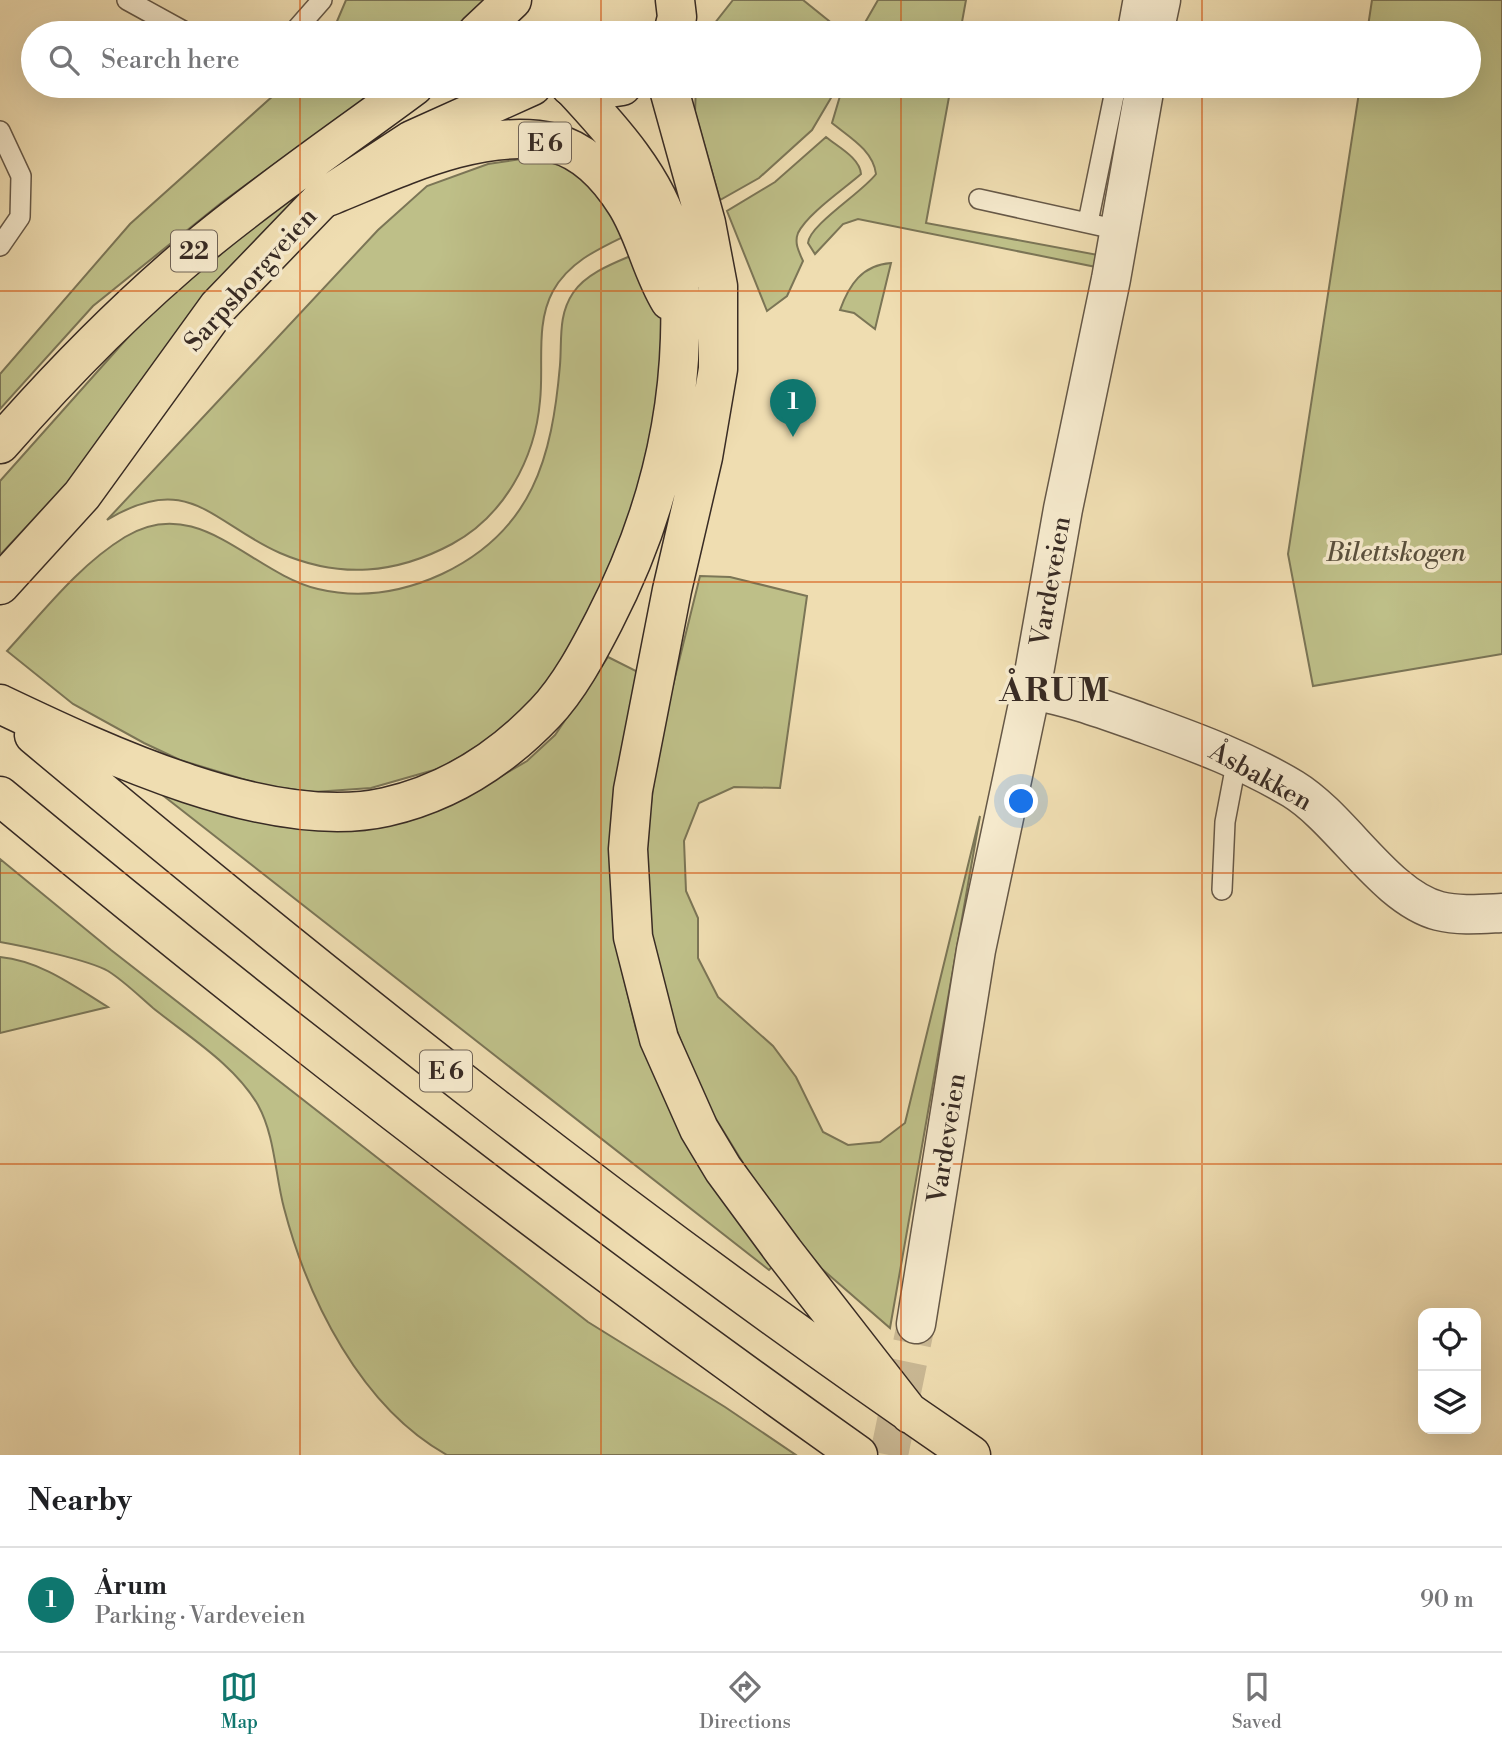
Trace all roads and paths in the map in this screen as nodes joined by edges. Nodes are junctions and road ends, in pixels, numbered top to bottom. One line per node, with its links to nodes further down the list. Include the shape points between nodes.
1 (127, 0): 6 (lane)
2 (323, 0): 7 (lane)
3 (514, 0): 8 (highway); 9 (highway)
4 (1133, 0): 10 (lane)
5 (1161, 0): 11 (street)
6 (165, 21)
7 (304, 21)
8 (490, 21)
9 (517, 21)
10 (1129, 21)
11 (1157, 21)
12 (397, 98): 24 (highway, Sarpsborgveien / 22, via 203,243 102,335)
13 (506, 98): 19 (highway, Sarpsborgveien / 22, via 412,141)
14 (582, 98): 23 (highway, E 6, via 611,128 655,194 671,232 680,272)
15 (671, 98): 33 (highway, E 6, via 706,223 718,286 718,369 633,790 628,861 633,937 659,1039 699,1129 784,1252)
16 (1115, 98): 21 (lane)
17 (1141, 98): 21 (street, Vardeveien)
18 (0, 131): 22 (lane, via 21,176 20,218)
19 (322, 199): 23 (highway, E 6, via 466,146 554,143 587,159 619,195 641,231 656,277); 25 (highway, Sarpsborgveien / 22, via 218,307 82,495)
20 (979, 199): 21 (lane)
21 (1104, 226): 26 (street, Vardeveien)
22 (0, 246)
23 (680, 317): 27 (highway, E 6, via 672,431 655,502 628,574 589,651 547,711 496,758 433,792 386,807 341,812 292,808 176,779)
24 (0, 444)
25 (0, 585)
26 (1031, 690): 28 (street, Åsbakken, via 1069,696); 32 (street, Vardeveien, via 976,950)
27 (0, 705): 33 (highway, E 6, via 217,888 480,1097 634,1216)
28 (1237, 759): 30 (lane, via 1225,822); 31 (street, Åsbakken, via 1324,811 1385,876 1413,898 1437,911)
29 (0, 796): 34 (highway, E 6, via 172,939 405,1122 592,1265)
30 (1222, 890)
31 (1502, 913)
32 (916, 1324)
33 (910, 1414): 35 (highway, E 6)
34 (858, 1455)
35 (971, 1455)

